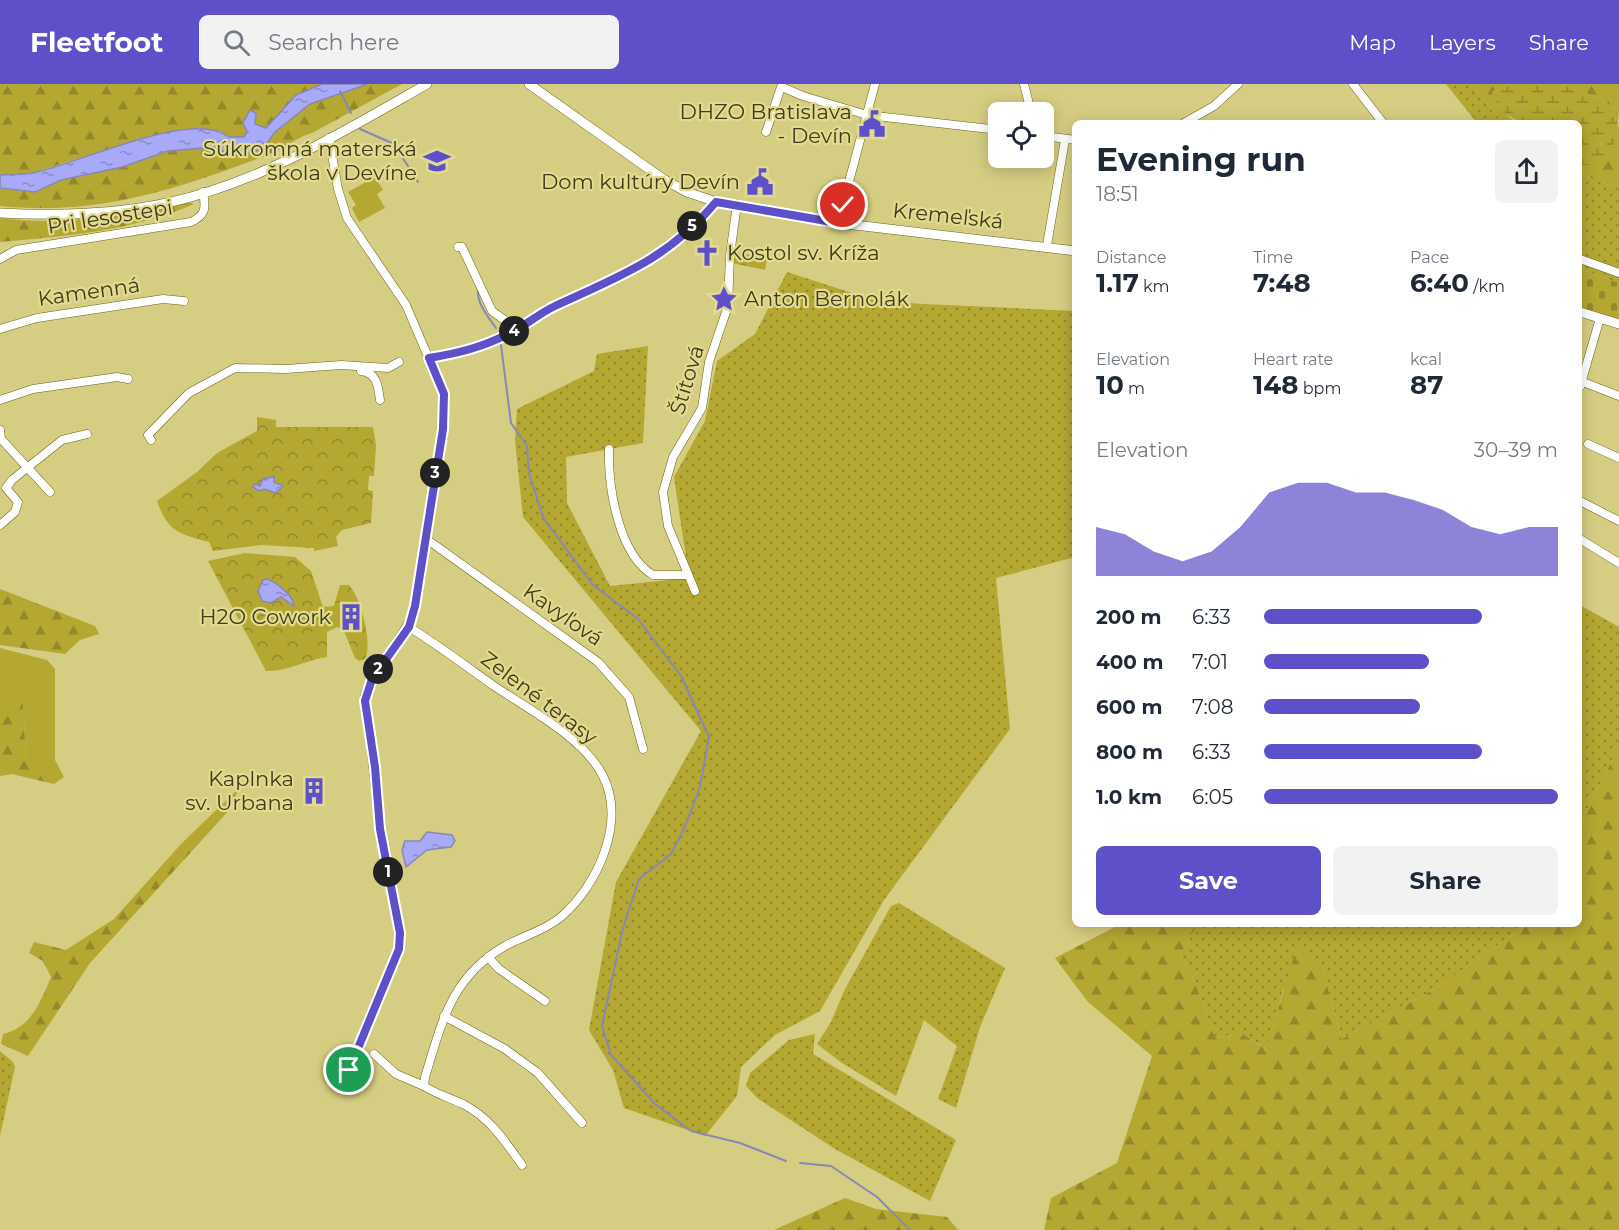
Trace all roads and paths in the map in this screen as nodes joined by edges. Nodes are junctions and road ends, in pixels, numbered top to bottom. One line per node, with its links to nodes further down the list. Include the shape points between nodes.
1 (427, 84): 14 (street)
2 (529, 84): 19 (street, Kremeľská, via 663,179)
3 (875, 84): 9 (street)
4 (1024, 84): 8 (street)
5 (1238, 84): 10 (street, via 1214,106)
6 (1353, 84): 11 (street)
7 (782, 85): 9 (street); 13 (street)
8 (1028, 102)
9 (867, 116): 12 (street); 22 (street)
10 (1189, 120)
11 (1381, 120)
12 (988, 129)
13 (766, 132)
14 (329, 138): 18 (street, via 261,171); 35 (street, via 347,218 406,305)
15 (1054, 138): 16 (street)
16 (1065, 140): 17 (street); 23 (street)
17 (1072, 140)
18 (198, 194): 21 (street, via 168,203 83,215); 26 (street, Pri lesostepi, via 206,209 201,218 191,222 15,250)
19 (716, 202): 20 (street, Kremeľská); 34 (street, via 670,247 621,277 552,307)
20 (737, 204): 22 (street, Kremeľská); 59 (street, Štítová, via 728,306 709,362 702,408 673,457 663,492 668,526)
21 (0, 213)
22 (838, 223): 23 (street, Kremeľská)
23 (1047, 245): 25 (street, Kremeľská)
24 (458, 247): 34 (street, via 462,247 492,310)
25 (1072, 250)
26 (0, 259)
27 (1582, 259): 28 (street)
28 (1619, 273)
29 (184, 301): 33 (street, Kamenná, via 163,299 37,318)
30 (1582, 313): 31 (street)
31 (1600, 318): 32 (street); 39 (street)
32 (1619, 324)
33 (0, 329)
34 (517, 329): 35 (street, via 469,352)
35 (429, 358): 56 (street, via 444,402)
36 (399, 362): 37 (street, via 388,368)
37 (341, 365): 43 (street, via 344,370 373,374); 47 (street, via 235,368 189,393 148,435)
38 (128, 379): 42 (street, via 117,377 33,389)
39 (1582, 381)
40 (1582, 384): 41 (street)
41 (1619, 396)
42 (0, 400)
43 (380, 400)
44 (0, 430): 46 (street)
45 (87, 434): 51 (street, via 62,440)
46 (1, 440): 51 (street)
47 (151, 441)
48 (1588, 444): 50 (street)
49 (609, 448): 59 (street, via 611,495 632,552 653,574)
50 (1619, 458)
51 (28, 468): 52 (street); 55 (street, via 6,488 18,502 15,512)
52 (50, 492)
53 (1582, 502): 54 (street)
54 (1619, 521)
55 (0, 525)
56 (425, 540): 61 (street); 62 (street, Kavyľová, via 598,662 629,697)
57 (1582, 540): 58 (street)
58 (1619, 563)
59 (688, 575): 60 (street, Štítová)
60 (695, 591)
61 (409, 627): 63 (street, Zelené terasy, via 580,746 602,775 609,792 607,843 584,891 559,918); 67 (street, via 374,675 365,701 380,829 400,933 399,949)
62 (643, 749)
63 (488, 957): 64 (street); 65 (street, Zelené terasy, via 456,991)
64 (545, 1001)
65 (444, 1016): 68 (street, Zelené terasy); 69 (street, via 506,1049 538,1073)
66 (375, 1054): 68 (street, via 396,1074)
67 (345, 1084)
68 (424, 1086): 70 (street, via 492,1124)
69 (582, 1123)
70 (522, 1164)

